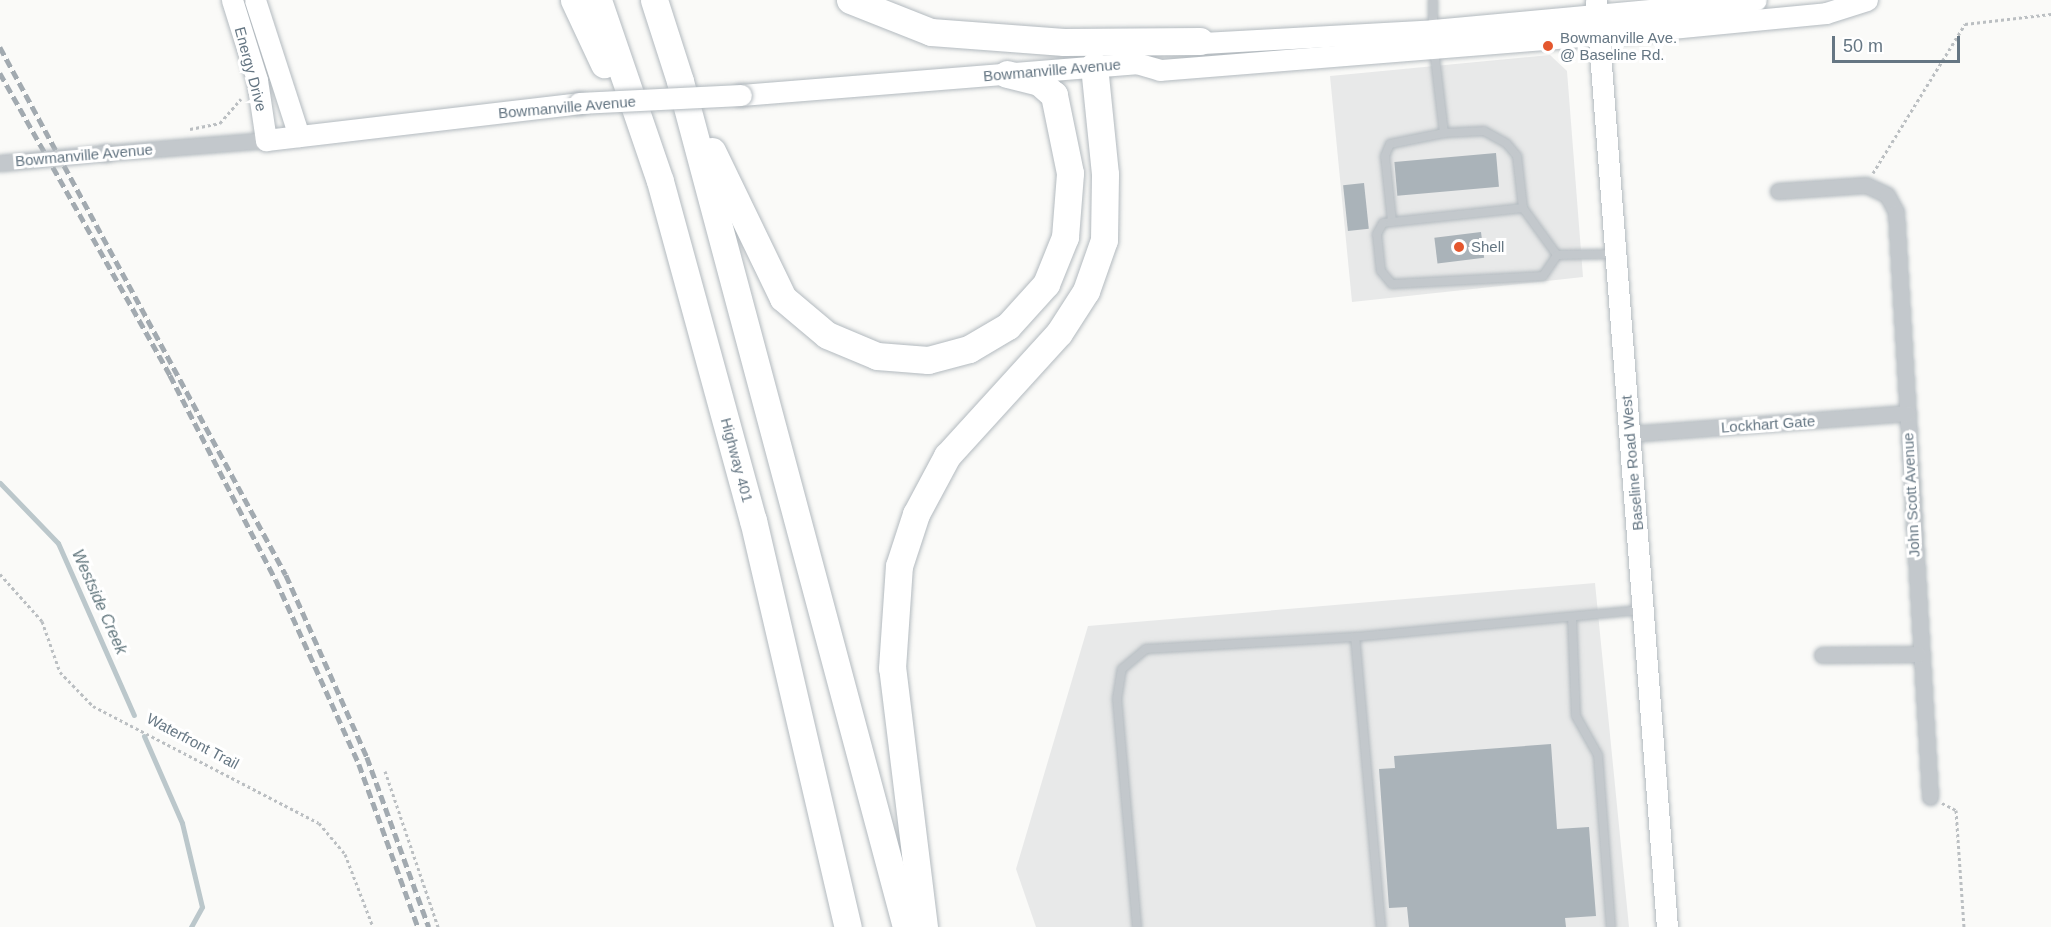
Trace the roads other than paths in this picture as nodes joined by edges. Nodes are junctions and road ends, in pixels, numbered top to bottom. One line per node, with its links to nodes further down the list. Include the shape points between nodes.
1 (232, 0): 19 (main road, Energy Drive, via 257,80)
2 (255, 0): 18 (main road, Energy Drive)
3 (574, 0): 21 (highway)
4 (598, 0): 21 (highway, Highway 401)
5 (654, 0): 16 (highway)
6 (850, 0): 12 (highway, via 931,32 1064,42)
7 (1433, 0): 11 (lane)
8 (1756, 0): 10 (main road, Bowmanville Avenue)
9 (1859, 1): 10 (main road, Bowmanville Avenue, via 1826,13)
10 (1597, 17): 11 (main road, Bowmanville Avenue); 25 (main road, Baseline Road West)
11 (1433, 39): 12 (main road, Bowmanville Avenue); 13 (main road, Bowmanville Avenue, via 1160,70); 17 (lane)
12 (1200, 41): 13 (main road, Bowmanville Avenue, via 1159,48)
13 (1136, 63): 14 (main road, Bowmanville Avenue)
14 (1094, 66): 15 (main road, Bowmanville Avenue); 37 (highway, via 1105,174 1104,240 1086,291 1059,333 947,456 916,514 899,566 892,668)
15 (1007, 74): 16 (highway, via 1039,82 1054,95 1070,173 1065,237 1046,284 1008,326 969,349 928,360 867,352 827,335 783,298); 18 (main road, Bowmanville Avenue, bridge, via 579,103)
16 (680, 81): 36 (highway)
17 (1444, 134): 23 (lane, via 1484,131 1507,144 1517,156); 24 (lane, via 1390,144 1385,156)
18 (298, 136): 19 (main road, Bowmanville Avenue)
19 (266, 140): 20 (street, Bowmanville Avenue, bridge)
20 (0, 163)
21 (660, 181): 35 (highway, Highway 401, via 753,520)
22 (1778, 191): 27 (street, John Scott Avenue, via 1866,185 1887,195 1896,212)
23 (1523, 208): 24 (lane); 26 (lane)
24 (1392, 222): 26 (lane, via 1383,223 1377,234 1381,271 1392,284 1543,276)
25 (1616, 254): 26 (lane); 28 (main road, Baseline Road West)
26 (1557, 255)
27 (1907, 413): 28 (street, Lockhart Gate); 32 (street, John Scott Avenue)
28 (1630, 434): 29 (main road, Baseline Road West)
29 (1644, 610): 30 (lane); 41 (main road, Baseline Road West)
30 (1572, 617): 31 (lane); 40 (lane, via 1576,716 1598,755)
31 (1355, 637): 38 (lane, via 1146,649 1122,669 1116,699); 39 (lane)
32 (1918, 654): 33 (street); 34 (street, John Scott Avenue)
33 (1822, 655)
34 (1930, 796)
35 (848, 927)
36 (906, 927)
37 (924, 927)
38 (1137, 927)
39 (1380, 927)
40 (1611, 927)
41 (1667, 927)

